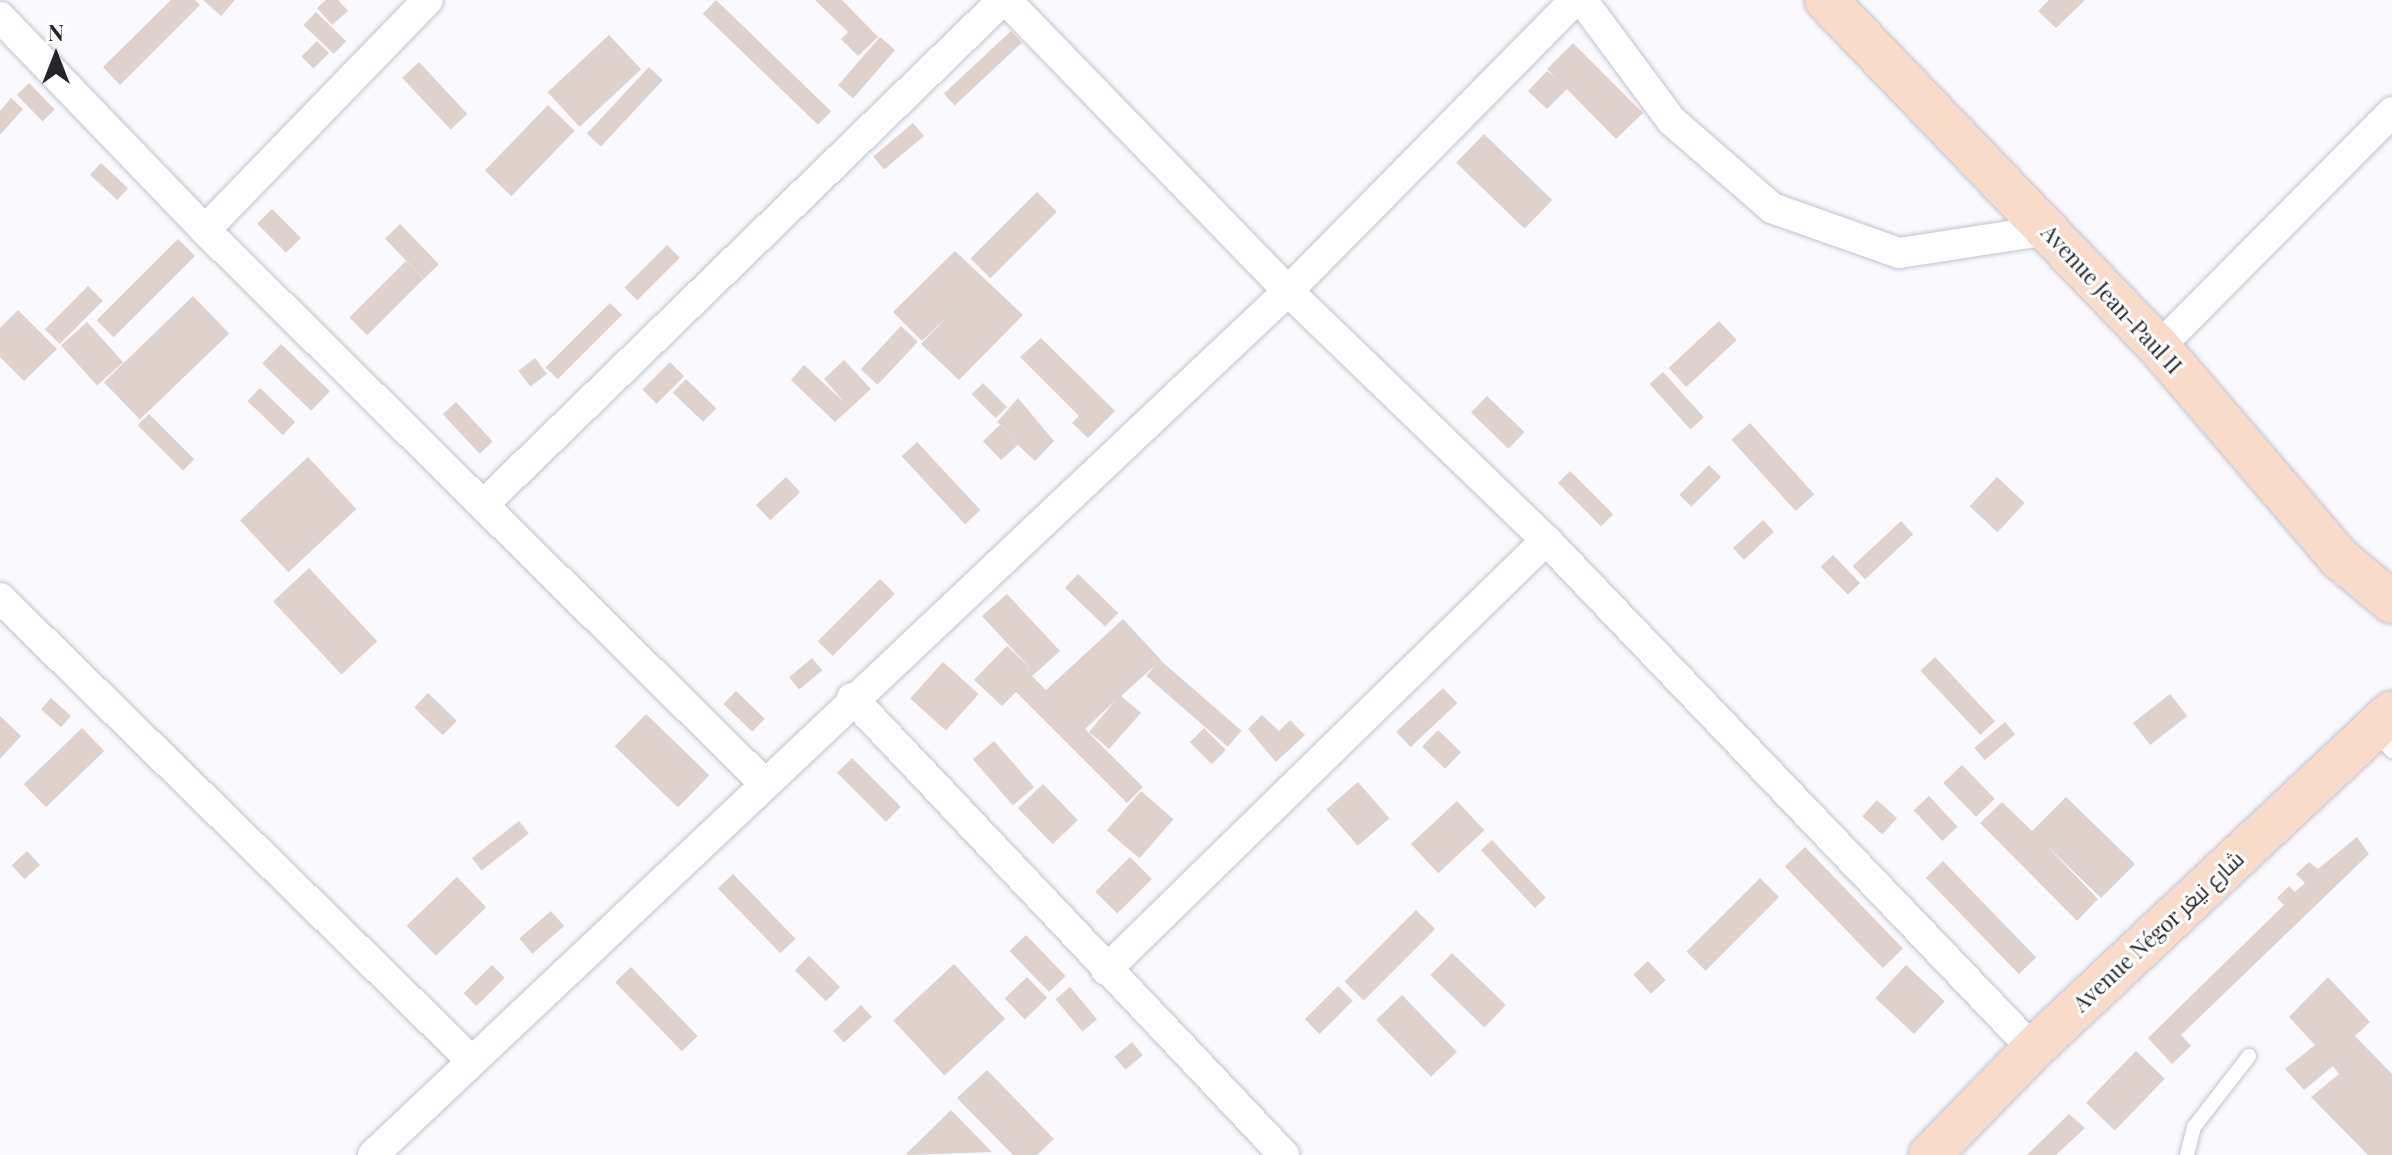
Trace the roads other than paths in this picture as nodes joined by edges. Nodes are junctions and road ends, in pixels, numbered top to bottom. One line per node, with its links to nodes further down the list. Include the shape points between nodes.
1 (428, 0): 8 (street)
2 (1004, 0): 10 (street); 12 (street)
3 (1575, 0): 10 (street)
4 (1582, 0): 9 (street, via 1672,121 1772,208 1899,253)
5 (1826, 0): 9 (street, Avenue Jean-Paul II)
6 (0, 17): 8 (street)
7 (2392, 112): 11 (street)
8 (205, 230): 12 (street)
9 (2047, 230): 11 (street, Avenue Jean-Paul II)
10 (1288, 291): 13 (street); 16 (street)
11 (2159, 347): 15 (street, Avenue Jean-Paul II, via 2339,558)
12 (486, 502): 18 (street)
13 (1546, 540): 19 (street); 20 (street)
14 (0, 598): 22 (street)
15 (2392, 602)
16 (852, 698): 18 (street); 19 (street)
17 (2386, 731): 20 (street, Avenue Négor شارع نيغر)
18 (764, 783): 22 (street)
19 (1106, 970): 24 (street)
20 (2033, 1049): 25 (street, Avenue Négor شارع نيغر)
21 (2249, 1056): 26 (lane, via 2194,1127)
22 (470, 1059): 23 (street)
23 (373, 1155)
24 (1284, 1155)
25 (1930, 1155)
26 (2187, 1155)

